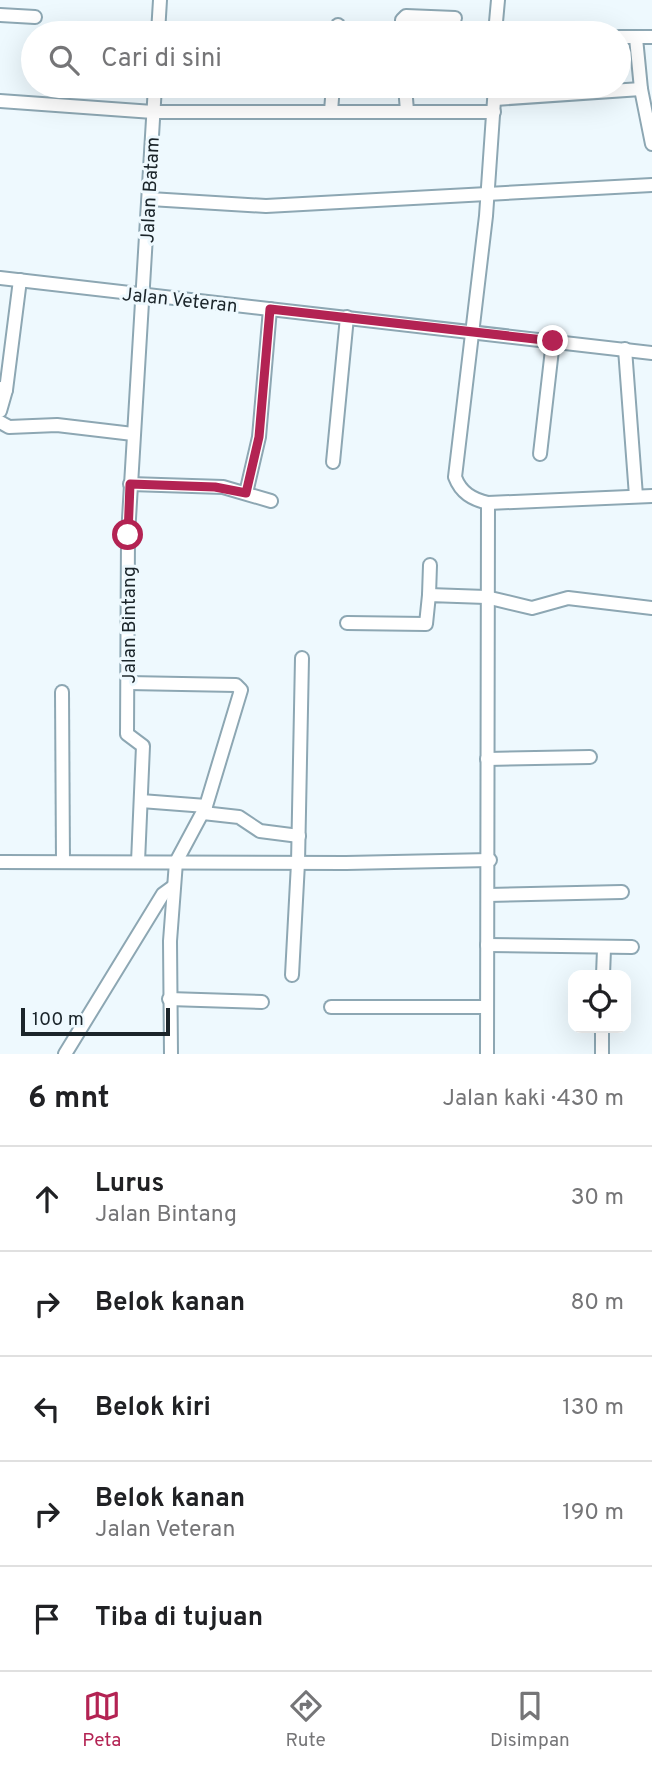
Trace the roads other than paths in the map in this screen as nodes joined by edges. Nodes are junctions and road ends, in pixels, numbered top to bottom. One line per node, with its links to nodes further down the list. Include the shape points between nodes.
1 (160, 0): 6 (street)
2 (498, 0): 8 (street)
3 (0, 15): 4 (street)
4 (34, 17)
5 (455, 18): 7 (street, via 406,16)
6 (159, 21)
7 (402, 21)
8 (496, 21)
9 (652, 37): 11 (street)
10 (631, 38): 11 (street)
11 (636, 38): 12 (street)
12 (646, 96): 22 (street)
13 (154, 98): 21 (street, Jalan Batam)
14 (332, 98): 19 (street)
15 (406, 98): 20 (street)
16 (545, 98): 17 (street)
17 (495, 99): 20 (street); 24 (street)
18 (0, 101): 21 (street)
19 (331, 111): 20 (street); 21 (street)
20 (407, 111)
21 (153, 112): 25 (street, Jalan Batam)
22 (652, 144)
23 (652, 185): 24 (street)
24 (488, 194): 25 (street, via 266,206); 31 (street)
25 (149, 199): 28 (street, Jalan Batam)
26 (0, 278): 27 (street, Jalan Veteran)
27 (20, 280): 28 (street, Jalan Veteran); 35 (street)
28 (143, 295): 29 (street, Jalan Veteran); 38 (street, Jalan Bintang)
29 (270, 309): 30 (street, Jalan Veteran); 42 (street, via 259,437)
30 (347, 317): 31 (street, Jalan Veteran); 40 (street)
31 (474, 332): 32 (street, Jalan Veteran); 46 (street, via 456,477 467,495)
32 (553, 341): 33 (street, Jalan Veteran); 39 (street)
33 (625, 349): 34 (street, Jalan Veteran); 43 (street)
34 (652, 353)
35 (3, 389): 36 (street)
36 (0, 411)
37 (0, 422): 38 (street, via 9,427 57,425)
38 (133, 434): 41 (street, Jalan Bintang)
39 (540, 454)
40 (333, 462)
41 (130, 484): 42 (street, via 215,487); 53 (street, Jalan Bintang)
42 (246, 493): 45 (street)
43 (636, 496): 44 (street); 46 (street)
44 (652, 496)
45 (271, 501)
46 (488, 503): 49 (street)
47 (430, 565): 48 (street)
48 (429, 596): 49 (street); 51 (street, via 426,624)
49 (486, 597): 50 (street, via 532,608 568,598); 56 (street)
50 (652, 608)
51 (347, 623)
52 (303, 658): 59 (street)
53 (128, 682): 57 (street, Jalan Bintang, via 127,736 143,746); 58 (street, via 240,687)
54 (62, 692): 62 (street)
55 (590, 757): 56 (street)
56 (487, 760): 60 (street)
57 (141, 801): 58 (street); 63 (street, Jalan Bintang)
58 (204, 810): 59 (street, via 239,817 260,831); 64 (street)
59 (299, 836): 65 (street)
60 (490, 860): 65 (street); 68 (street)
61 (0, 862): 62 (street)
62 (63, 862): 63 (street)
63 (138, 862): 64 (street)
64 (176, 862): 65 (street); 66 (street)
65 (298, 863): 73 (street)
66 (174, 886): 74 (street); 79 (street, via 163,894)
67 (622, 892): 68 (street)
68 (488, 895): 69 (street)
69 (487, 945): 71 (street); 77 (street)
70 (632, 947): 71 (street)
71 (604, 949): 72 (street)
72 (603, 970)
73 (292, 975)
74 (169, 999): 75 (street); 80 (street)
75 (262, 1002)
76 (331, 1007): 77 (street)
77 (486, 1007): 81 (street)
78 (602, 1033): 82 (street)
79 (65, 1054)
80 (171, 1054)
81 (487, 1054)
82 (602, 1054)

